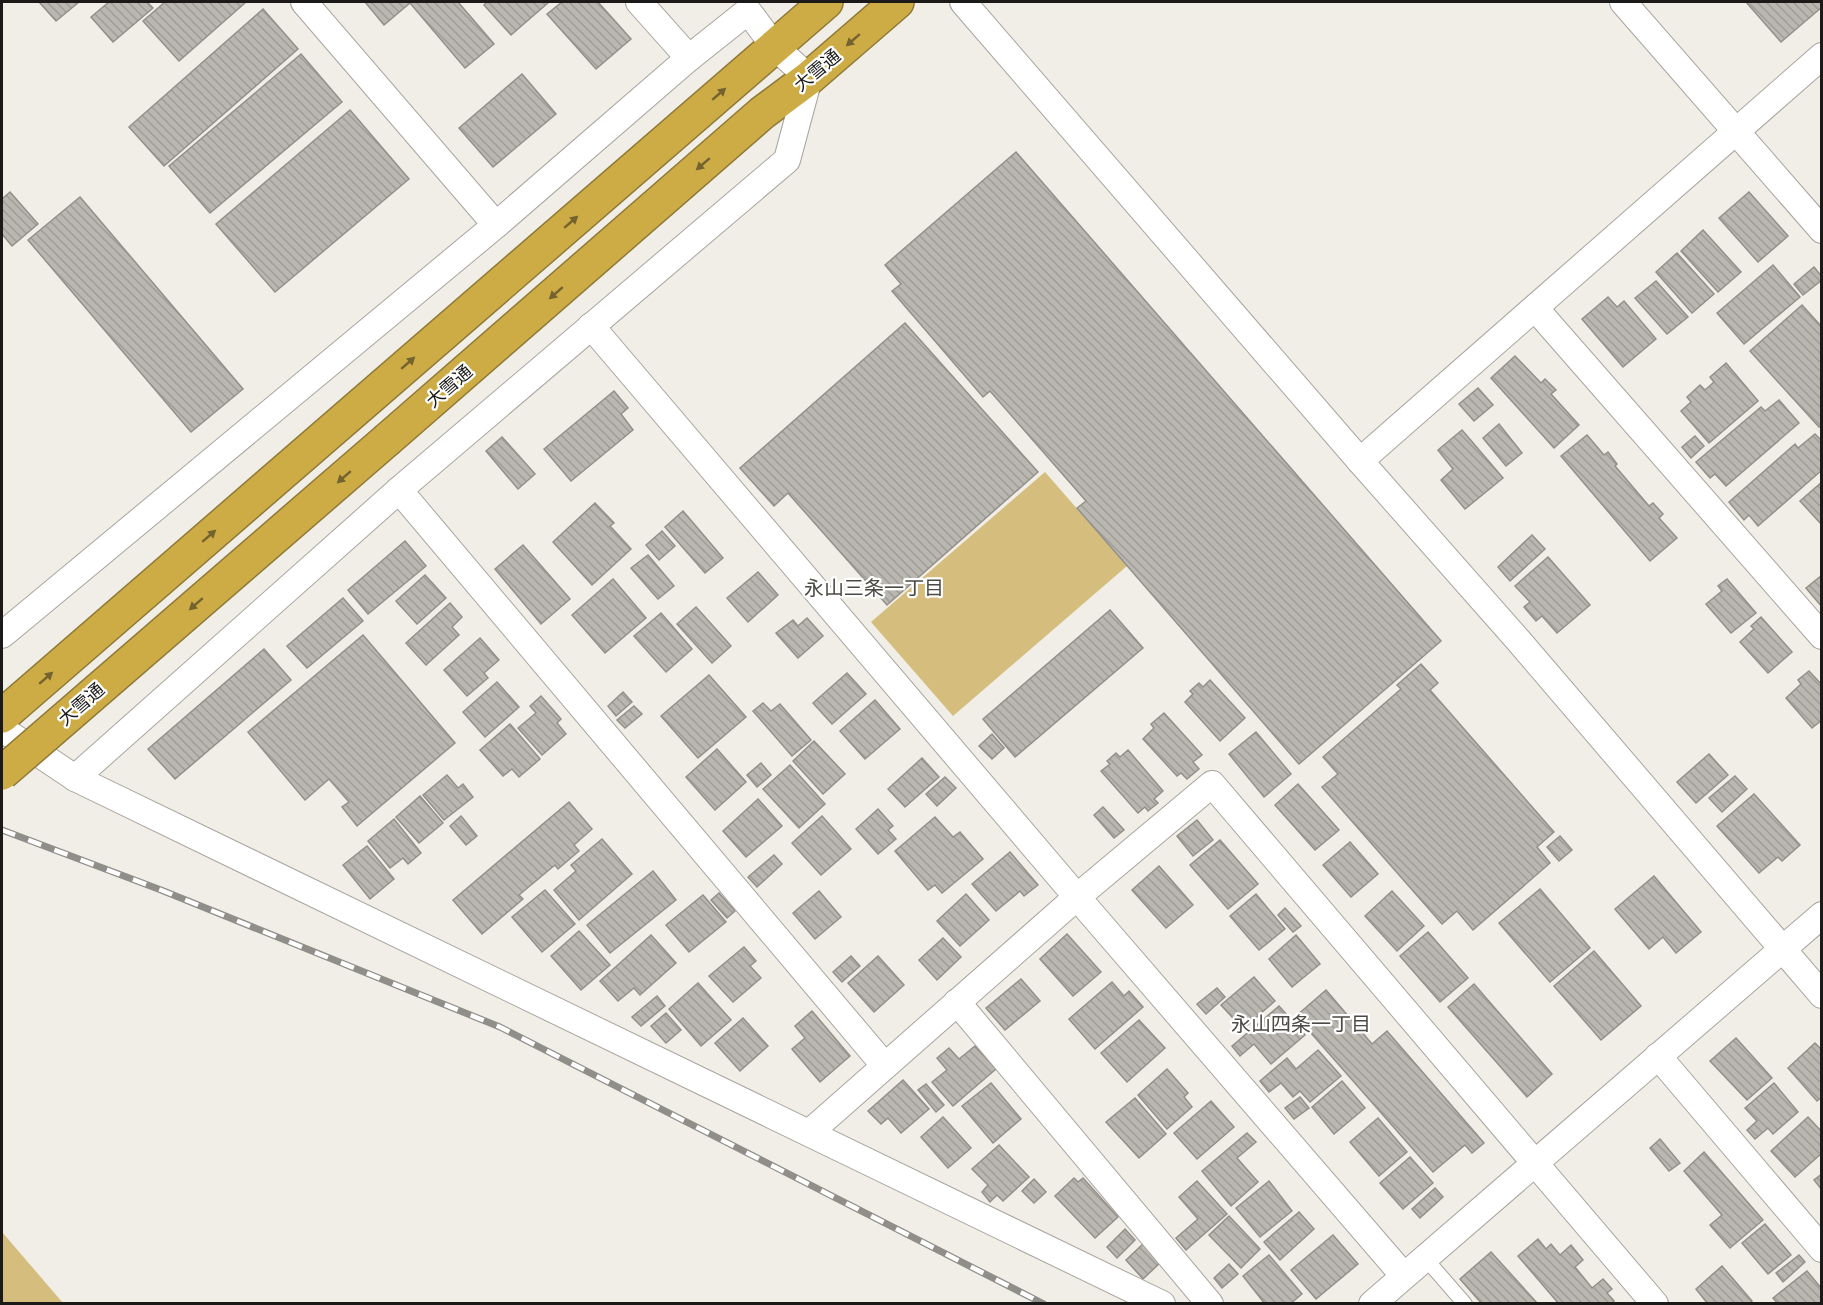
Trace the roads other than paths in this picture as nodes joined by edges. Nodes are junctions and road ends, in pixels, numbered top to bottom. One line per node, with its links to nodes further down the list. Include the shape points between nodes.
1 (303, 2): 13 (street)
2 (639, 2): 10 (street)
3 (826, 2): 8 (highway)
4 (897, 2): 11 (highway, 大雪通, one-way to 11)
5 (963, 2): 17 (street)
6 (1623, 2): 12 (street)
7 (744, 6): 8 (street); 10 (street)
8 (774, 46): 11 (street); 21 (highway, one-way to 8)
9 (1821, 56): 12 (street)
10 (689, 58): 13 (street)
11 (809, 78): 16 (street, via 787,160); 23 (highway, 大雪通, one-way to 23, bridge, via 753,121)
12 (1737, 132): 14 (street); 15 (street)
13 (496, 225): 19 (street)
14 (1821, 230)
15 (1535, 308): 17 (street); 20 (street)
16 (591, 326): 18 (street); 25 (street)
17 (1360, 460): 27 (street)
18 (399, 490): 24 (street); 31 (street)
19 (2, 636)
20 (1821, 636)
21 (2, 716)
22 (2, 729): 24 (street)
23 (2, 773)
24 (75, 778): 32 (street)
25 (1077, 897): 29 (street); 33 (street, via 1212,784); 36 (street)
26 (1821, 915): 27 (street)
27 (1782, 950): 28 (street); 30 (street)
28 (1821, 995)
29 (957, 1002): 31 (street); 38 (street)
30 (1658, 1056): 33 (street); 34 (street)
31 (884, 1065): 32 (street)
32 (808, 1133): 37 (street)
33 (1534, 1163): 35 (street); 41 (street)
34 (1821, 1249)
35 (1425, 1258): 36 (street); 40 (lane)
36 (1404, 1276): 39 (street)
37 (1162, 1304)
38 (1210, 1304)
39 (1372, 1304)
40 (1465, 1304)
41 (1655, 1304)

